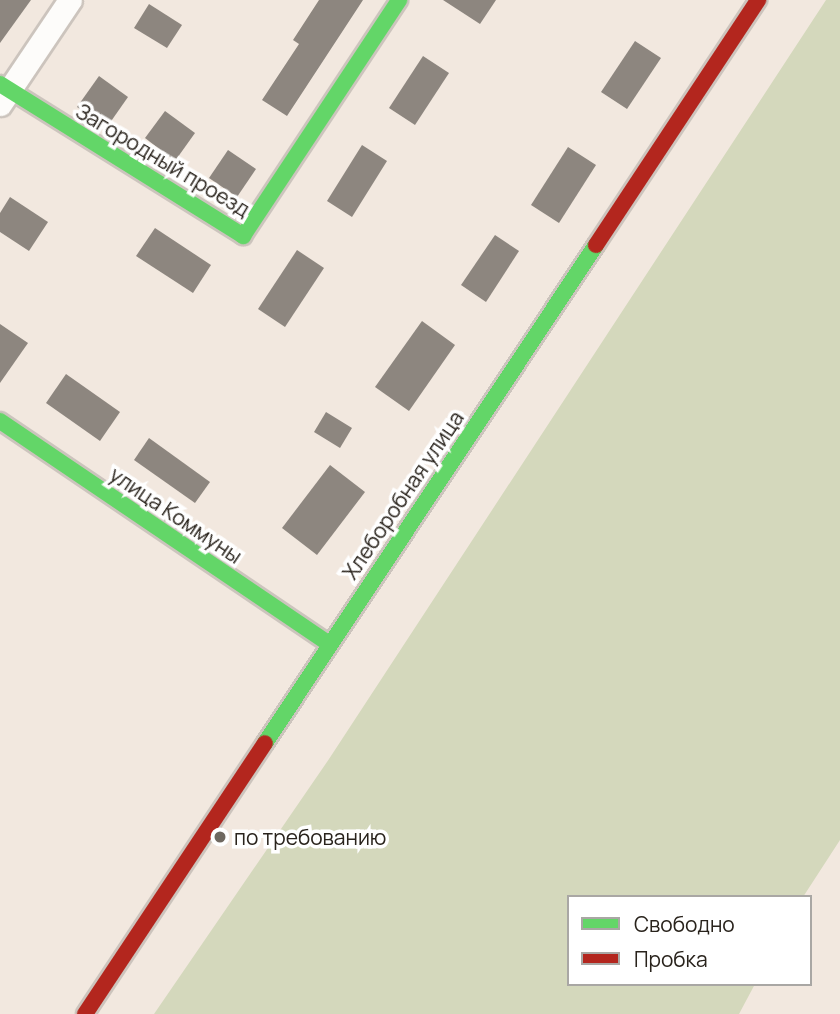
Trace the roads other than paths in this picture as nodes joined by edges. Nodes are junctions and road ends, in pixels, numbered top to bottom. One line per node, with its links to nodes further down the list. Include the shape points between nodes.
1 (69, 0): 4 (street)
2 (399, 0): 4 (main road, Загородный проезд, via 243,236)
3 (758, 0): 6 (main road, Хлеборобная улица)
4 (3, 93)
5 (0, 421): 6 (main road, улица Коммуны)
6 (330, 644): 7 (main road, Хлеборобная улица)
7 (85, 1014)

